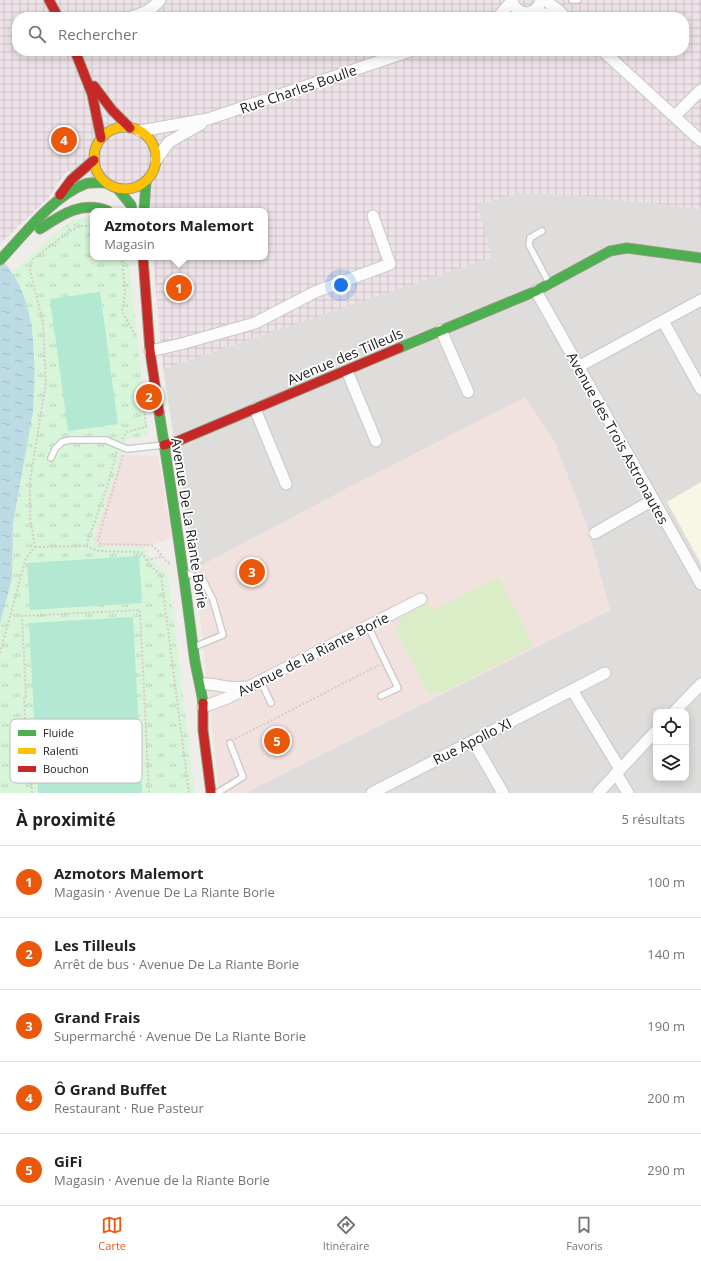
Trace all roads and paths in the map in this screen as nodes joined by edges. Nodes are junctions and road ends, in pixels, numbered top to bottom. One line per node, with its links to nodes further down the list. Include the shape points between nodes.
1 (49, 0): 8 (street)
2 (160, 0): 9 (street, via 155,7)
3 (512, 0): 10 (street); 11 (street, via 516,9)
4 (541, 0): 12 (street, via 540,5)
5 (544, 0): 13 (street)
6 (572, 0): 7 (lane)
7 (578, 0)
8 (55, 12)
9 (145, 12)
10 (502, 12)
11 (522, 12)
12 (532, 12)
13 (560, 12)
14 (77, 56): 17 (street)
15 (395, 56): 20 (street, Rue Charles Boulle)
16 (609, 56): 19 (street)
17 (88, 79): 21 (street, via 112,110); 22 (street, via 99,115)
18 (701, 90): 19 (street)
19 (675, 116): 23 (street)
20 (208, 119): 21 (street, Rue Charles Boulle); 25 (street, Rue Charles Boulle, via 169,142)
21 (135, 130): 22 (street, via 120,128); 25 (street, via 152,144)
22 (101, 138): 24 (street)
23 (701, 141)
24 (94, 160): 27 (street); 29 (street, via 65,186)
25 (156, 160): 26 (street, via 153,172)
26 (146, 181): 28 (street, via 138,187); 32 (street)
27 (106, 183): 28 (street); 29 (street, via 85,184 72,190)
28 (117, 188): 31 (street)
29 (55, 204): 38 (street)
30 (97, 208): 33 (street, via 76,208)
31 (132, 208)
32 (144, 208)
33 (60, 215): 36 (path); 38 (street)
34 (374, 216): 51 (street, via 390,264 315,292 255,323)
35 (90, 226): 36 (path, via 81,226)
36 (70, 231): 67 (path, via 32,260 30,271 43,322 46,382 30,481 30,518)
37 (542, 231): 44 (lane, via 530,238 529,245)
38 (13, 247): 40 (street)
39 (701, 258): 44 (street, Avenue des Tilleuls, via 627,248 610,251)
40 (0, 260)
41 (122, 260): 50 (path, via 125,292 122,310)
42 (143, 260): 48 (street, Avenue De La Riante Borie)
43 (135, 274): 48 (street)
44 (549, 283): 45 (street, Avenue des Tilleuls)
45 (536, 291): 49 (street, Avenue des Tilleuls); 52 (street, Avenue des Trois Astronautes)
46 (701, 300): 47 (street)
47 (663, 321): 52 (street); 55 (street)
48 (148, 328): 51 (street, Avenue De La Riante Borie)
49 (442, 330): 53 (street, Avenue des Tilleuls); 56 (street)
50 (136, 341)
51 (150, 350): 59 (street, Avenue De La Riante Borie)
52 (578, 367): 64 (street, Avenue des Trois Astronautes)
53 (347, 371): 57 (street, Avenue des Tilleuls); 58 (street)
54 (142, 388): 60 (path, via 146,427 127,432)
55 (701, 389)
56 (468, 392)
57 (255, 409): 59 (street, Avenue des Tilleuls, via 178,442); 63 (street)
58 (376, 441)
59 (164, 445): 61 (lane); 71 (street, Avenue De La Riante Borie)
60 (118, 446): 61 (lane); 62 (lane, via 106,440 70,440 62,442 54,449); 66 (path)
61 (127, 449): 68 (path, via 98,540 101,544 151,545 157,548)
62 (51, 458)
63 (286, 484)
64 (653, 500): 65 (street); 72 (street, Avenue des Trois Astronautes)
65 (594, 533)
66 (86, 546): 67 (path); 69 (path, via 99,551 138,552)
67 (35, 547): 76 (path, via 26,558)
68 (161, 557): 69 (path); 70 (path)
69 (147, 560): 97 (path, via 161,575)
70 (173, 566)
71 (184, 572): 75 (street, Avenue De La Riante Borie); 75 (lane, via 203,580 213,600 224,635)
72 (701, 584)
73 (421, 599): 74 (street, Avenue de la Riante Borie)
74 (368, 626): 77 (lane); 79 (street, Avenue de la Riante Borie)
75 (194, 647): 80 (street, Avenue De La Riante Borie)
76 (0, 653)
77 (385, 662): 84 (lane, via 398,688); 91 (path, via 238,736)
78 (604, 673): 83 (street, Rue Apollo XI)
79 (260, 680): 82 (street, Avenue de la Riante Borie); 85 (lane)
80 (201, 684): 82 (street, via 230,688); 86 (street, Avenue De La Riante Borie)
81 (701, 684): 87 (street)
82 (248, 686): 86 (street, Avenue de la Riante Borie, via 214,704)
83 (572, 690): 90 (street, Rue Apollo XI); 92 (street)
84 (381, 696)
85 (271, 703)
86 (203, 706): 98 (street, Avenue De La Riante Borie, via 203,730)
87 (677, 709)
88 (25, 719): 96 (path, via 22,616 140,610)
89 (653, 734): 92 (street)
90 (473, 740): 94 (street, Rue Apollo XI); 100 (street)
91 (230, 743): 99 (lane, via 244,777)
92 (618, 771): 101 (street); 102 (street)
93 (31, 783): 95 (path)
94 (379, 792)
95 (32, 793)
96 (149, 793)
97 (189, 793)
98 (211, 793)
99 (217, 793)
100 (503, 793)
101 (598, 793)
102 (628, 793)

